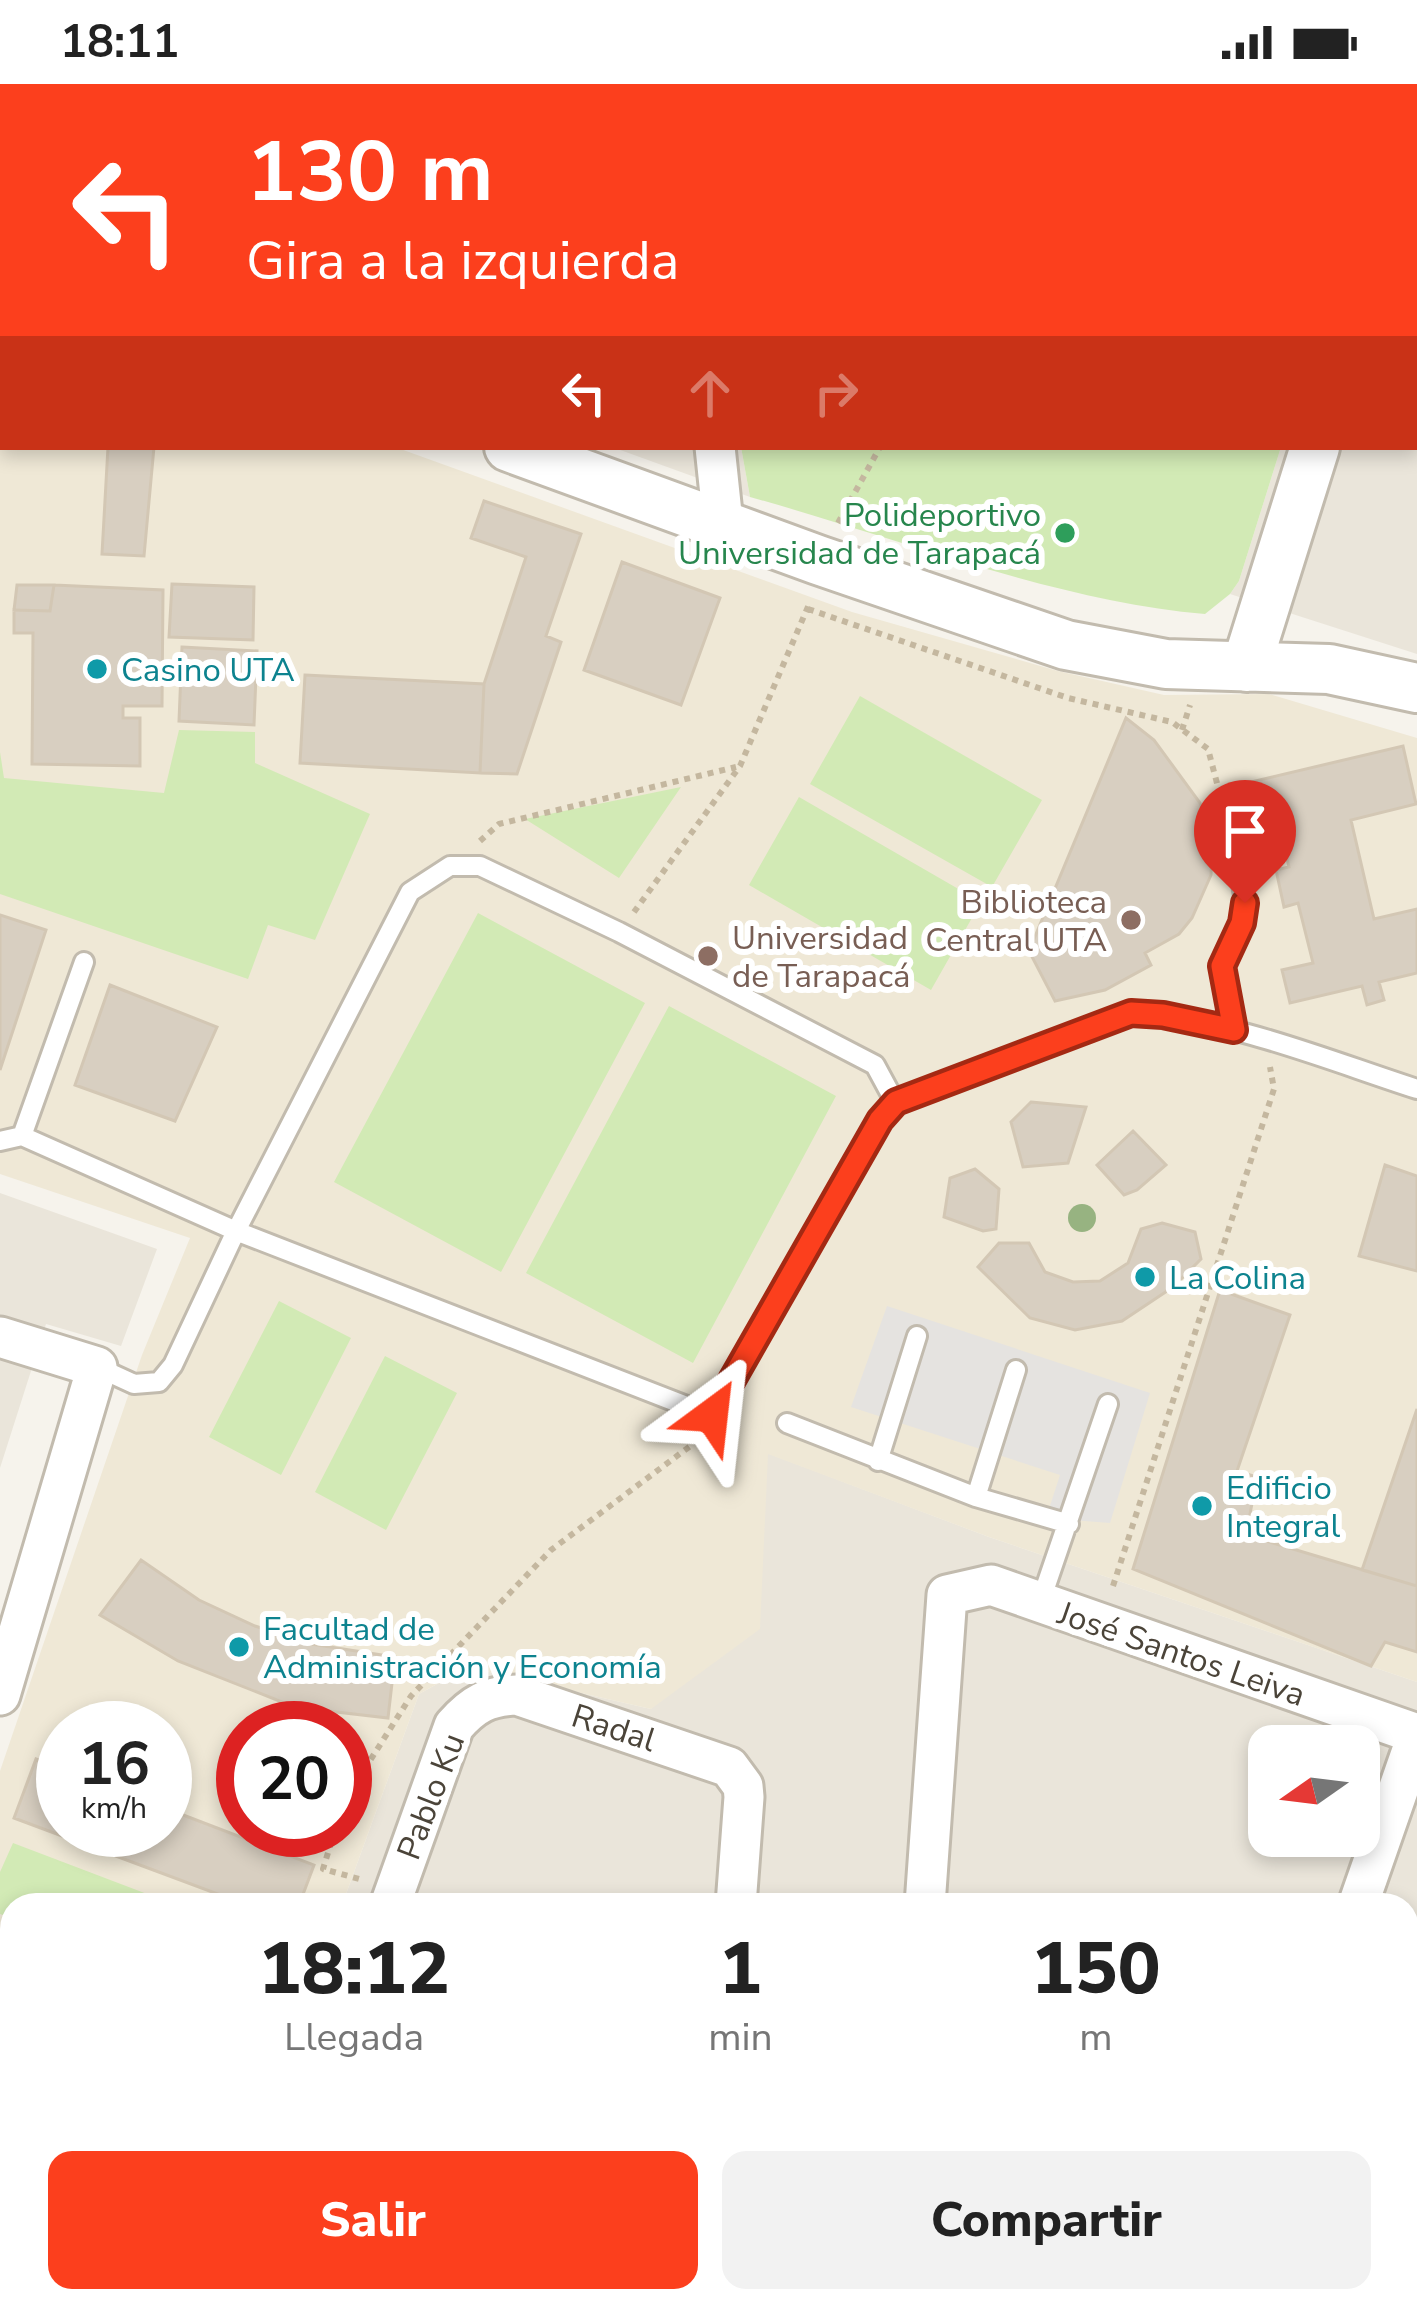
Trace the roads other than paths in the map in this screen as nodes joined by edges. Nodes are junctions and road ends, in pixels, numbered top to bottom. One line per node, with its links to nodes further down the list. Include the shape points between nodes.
1 (517, 450): 4 (street)
2 (715, 450): 4 (street)
3 (1314, 450): 5 (street)
4 (722, 523): 5 (street, via 1097,653)
5 (1246, 667): 6 (street, via 1329,669)
6 (1417, 688)
7 (1240, 871): 9 (lane, via 1242,923 1222,966)
8 (83, 962): 12 (lane)
9 (1234, 1030): 10 (lane); 11 (lane, via 1131,1013)
10 (1417, 1089)
11 (896, 1102): 14 (lane, via 712,1415); 14 (lane, via 875,1065 479,866 450,866 410,892)
12 (22, 1136): 13 (lane); 14 (lane)
13 (0, 1141)
14 (236, 1231): 17 (lane, via 159,1382 134,1384)
15 (917, 1336): 21 (lane)
16 (0, 1337): 17 (street)
17 (97, 1367): 25 (street)
18 (1016, 1370): 22 (lane)
19 (1108, 1404): 23 (lane)
20 (787, 1423): 21 (lane)
21 (878, 1461): 22 (lane)
22 (976, 1497): 23 (lane)
23 (1069, 1524): 24 (lane)
24 (1040, 1603): 27 (street, José Santos Leiva); 30 (street, José Santos Leiva, via 991,1586 946,1595)
25 (3, 1676)
26 (486, 1699): 28 (street, Pablo Ku, via 454,1726); 29 (street, Radal, via 517,1695 717,1761 738,1775 744,1797)
27 (1417, 1735): 31 (street)
28 (393, 1893)
29 (737, 1893)
30 (927, 1893)
31 (1362, 1893)

